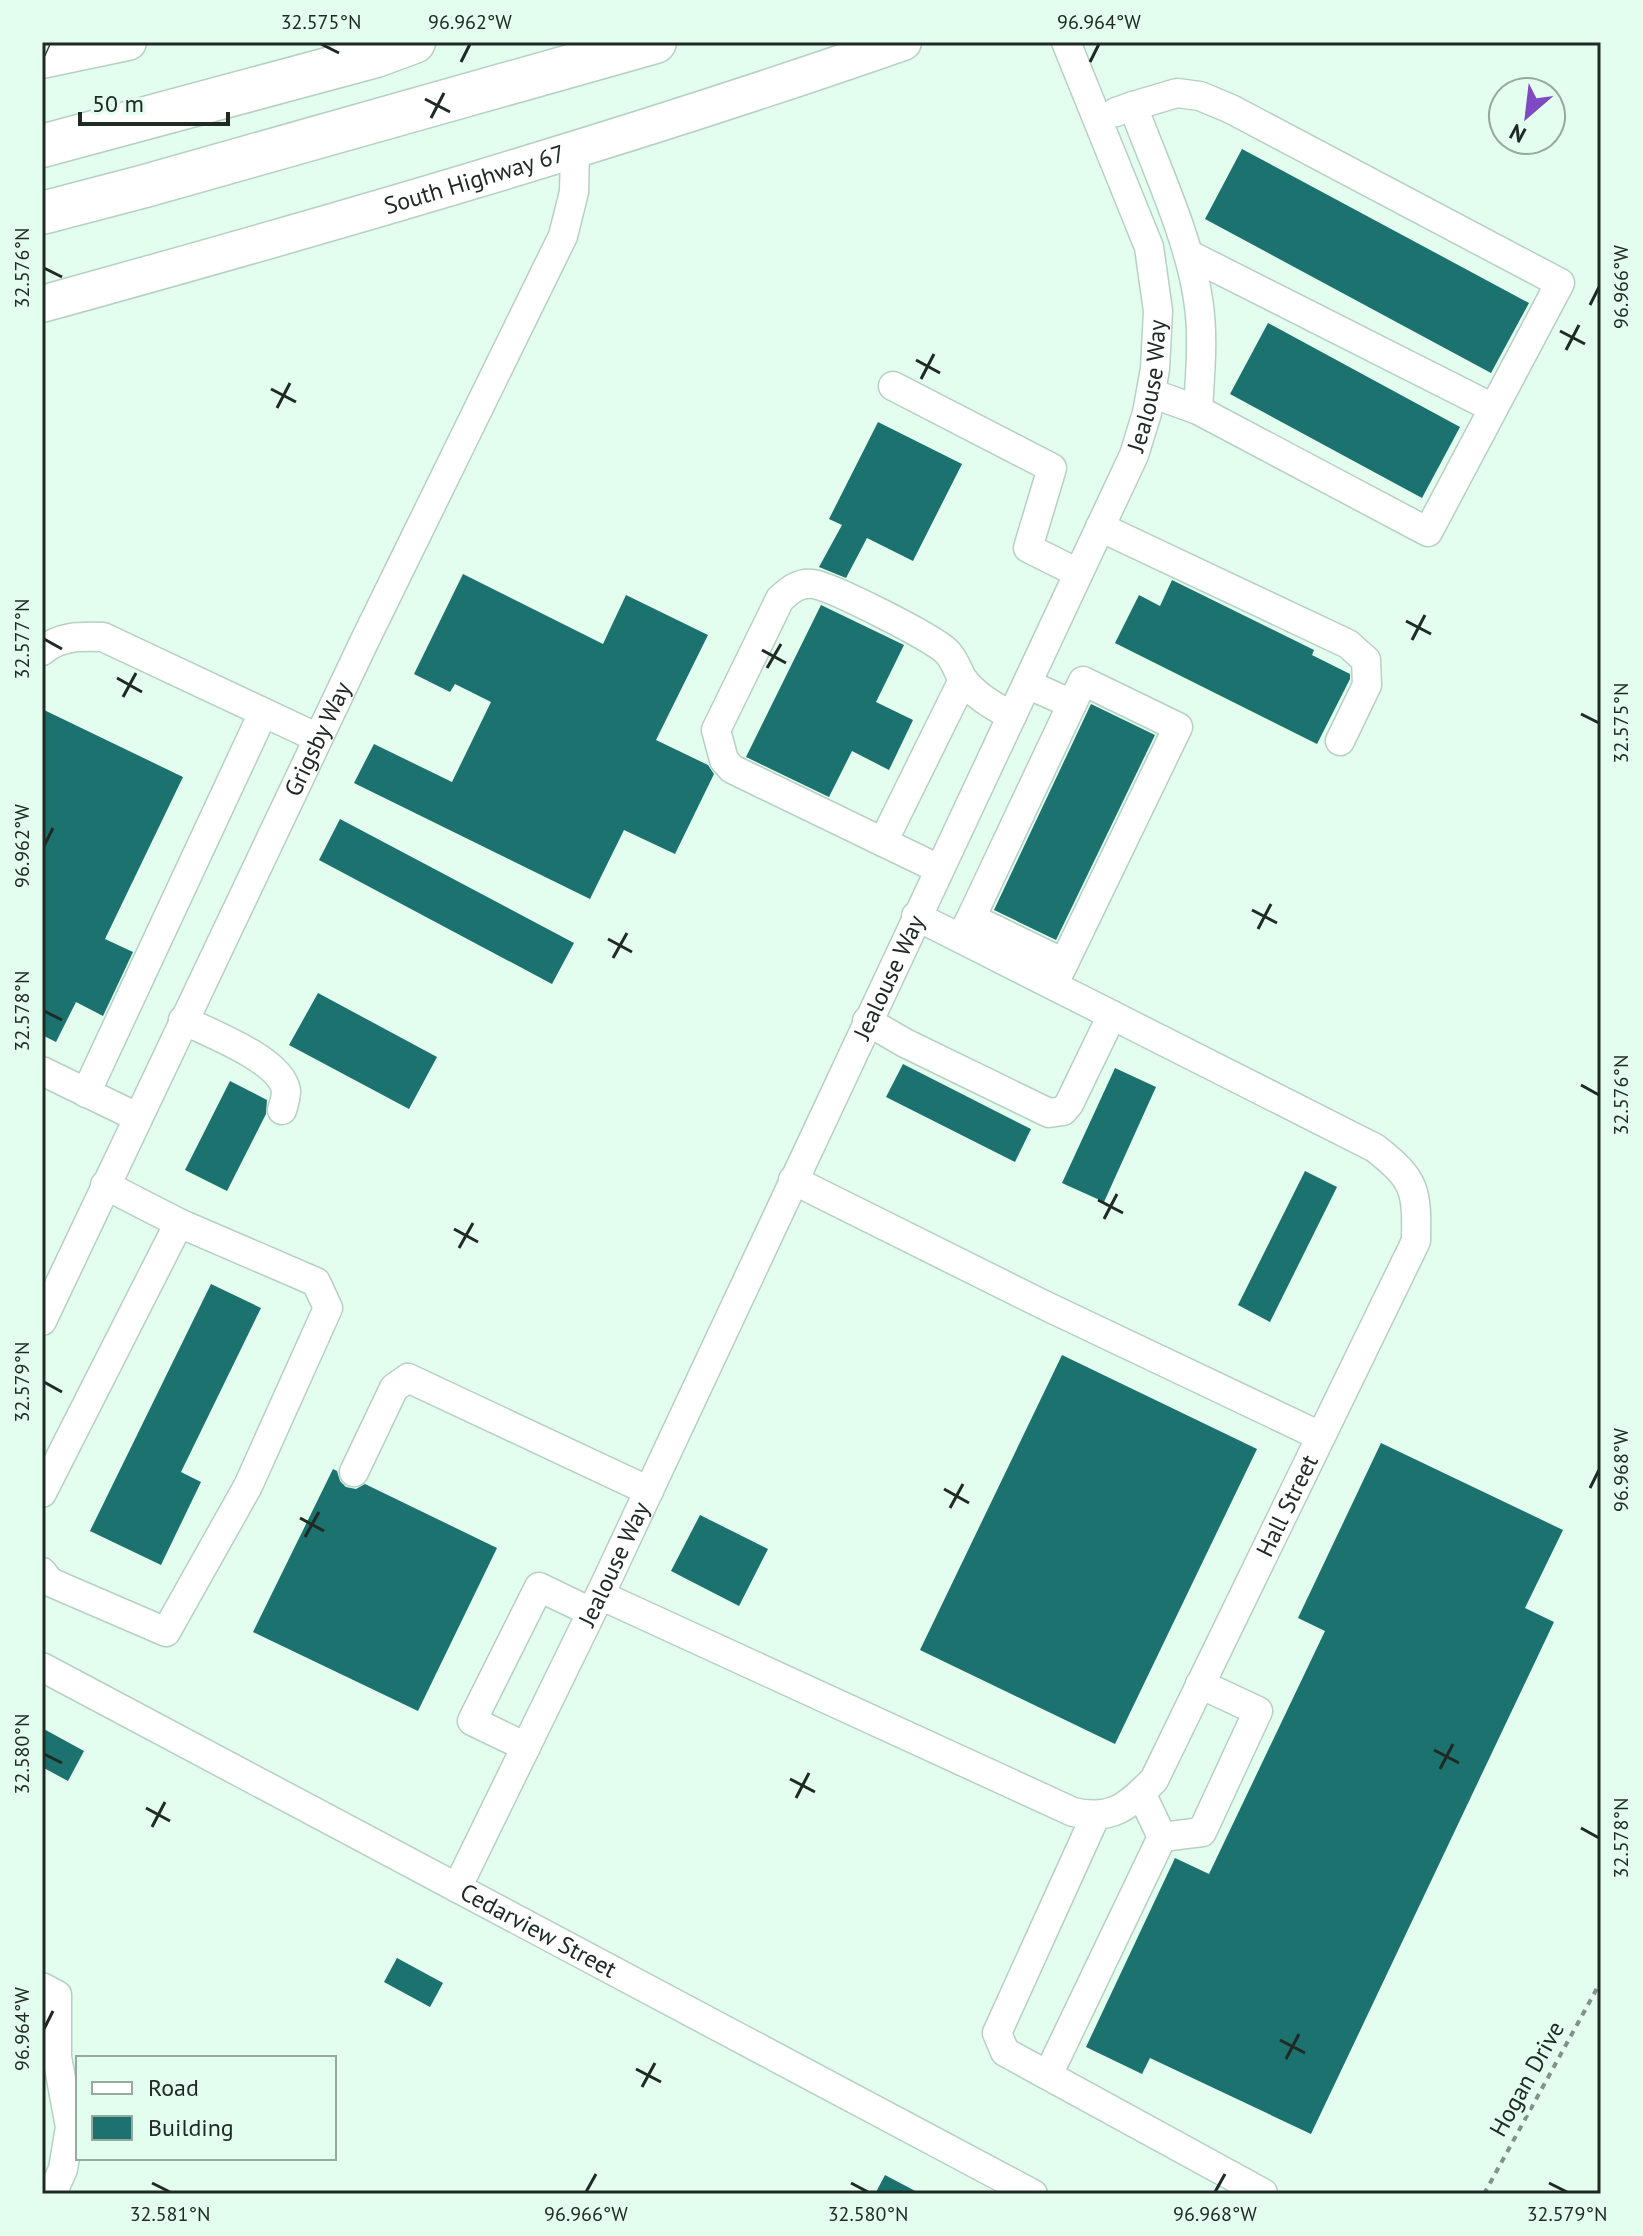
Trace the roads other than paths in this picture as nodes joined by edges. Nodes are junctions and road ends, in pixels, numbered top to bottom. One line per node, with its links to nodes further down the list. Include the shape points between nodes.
1 (128, 42): 6 (main road)
2 (414, 42): 9 (highway)
3 (655, 42): 11 (highway)
4 (903, 42): 10 (main road, South Highway 67)
5 (1066, 42): 8 (street, Jealouse Way)
6 (42, 60)
7 (1133, 106): 8 (street); 12 (street); 16 (street, via 1177,93 1200,96 1560,283)
8 (1097, 119): 15 (street, Jealouse Way, via 1149,247 1158,311)
9 (54, 140)
10 (575, 152): 13 (main road, South Highway 67); 26 (street, Grigsby Way, via 574,192 563,236)
11 (42, 213)
12 (1188, 254): 16 (street); 17 (street, via 1198,299)
13 (42, 304)
14 (893, 386): 19 (street, via 1052,468 1028,548)
15 (1151, 393): 17 (street); 18 (street, Jealouse Way, via 1134,455)
16 (1493, 408): 17 (street, via 1428,532)
17 (1198, 410)
18 (1100, 527): 19 (street, Jealouse Way); 27 (street, via 1348,644 1366,660 1367,685)
19 (1078, 573): 22 (street, Jealouse Way)
20 (42, 651): 24 (street, via 73,636 103,637)
21 (963, 680): 25 (street); 28 (street); 28 (street, via 949,653 933,641 830,588 810,583 780,599 716,730 724,760 732,769)
22 (1027, 684): 23 (street); 25 (street, Jealouse Way)
23 (1072, 704): 31 (street); 32 (street, via 1083,681 1178,727)
24 (263, 713): 26 (street); 37 (street)
25 (1012, 716): 29 (street, Jealouse Way)
26 (318, 738): 34 (street, Grigsby Way)
27 (1340, 741)
28 (883, 842): 29 (street)
29 (939, 869): 30 (street, Jealouse Way)
30 (916, 916): 31 (street, Hall Street); 35 (street, Jealouse Way)
31 (966, 929): 32 (street, Hall Street)
32 (1058, 974): 33 (street, Hall Street)
33 (1112, 1015): 35 (street, via 1069,1104 1049,1113); 44 (street, Hall Street, via 1375,1148 1403,1170 1417,1202 1416,1241)
34 (183, 1020): 38 (street, via 267,1064 286,1090); 39 (street, Grigsby Way)
35 (867, 1021): 40 (street, Jealouse Way)
36 (42, 1071): 37 (street)
37 (86, 1093): 39 (street)
38 (282, 1110)
39 (137, 1117): 41 (street, Grigsby Way)
40 (793, 1180): 44 (street); 46 (street, Jealouse Way)
41 (105, 1185): 42 (street); 43 (street, Grigsby Way)
42 (179, 1223): 47 (street); 48 (street, via 316,1282 328,1308 248,1486 166,1632 50,1582)
43 (42, 1321)
44 (1320, 1436): 51 (street, Hall Street)
45 (354, 1472): 46 (street, via 394,1388 408,1378)
46 (649, 1491): 49 (street, Jealouse Way)
47 (42, 1493)
48 (42, 1572)
49 (596, 1604): 52 (street, Jealouse Way); 52 (street, via 539,1587 472,1721); 54 (street, via 1073,1812)
50 (42, 1667): 56 (street, Cedarview Street)
51 (1200, 1684): 53 (street, Hall Street, via 1154,1780); 55 (street, via 1258,1711 1202,1832)
52 (526, 1747): 56 (street, Jealouse Way)
53 (1141, 1793): 54 (street, Hall Street, via 1127,1807); 55 (street)
54 (1095, 1817): 58 (street, via 997,2033 1005,2052)
55 (1162, 1837): 58 (street)
56 (457, 1888): 61 (street, Cedarview Street)
57 (49, 1991): 60 (street, via 70,2127 63,2169)
58 (1048, 2075): 59 (street)
59 (1263, 2193)
60 (52, 2194)
61 (1033, 2194)

